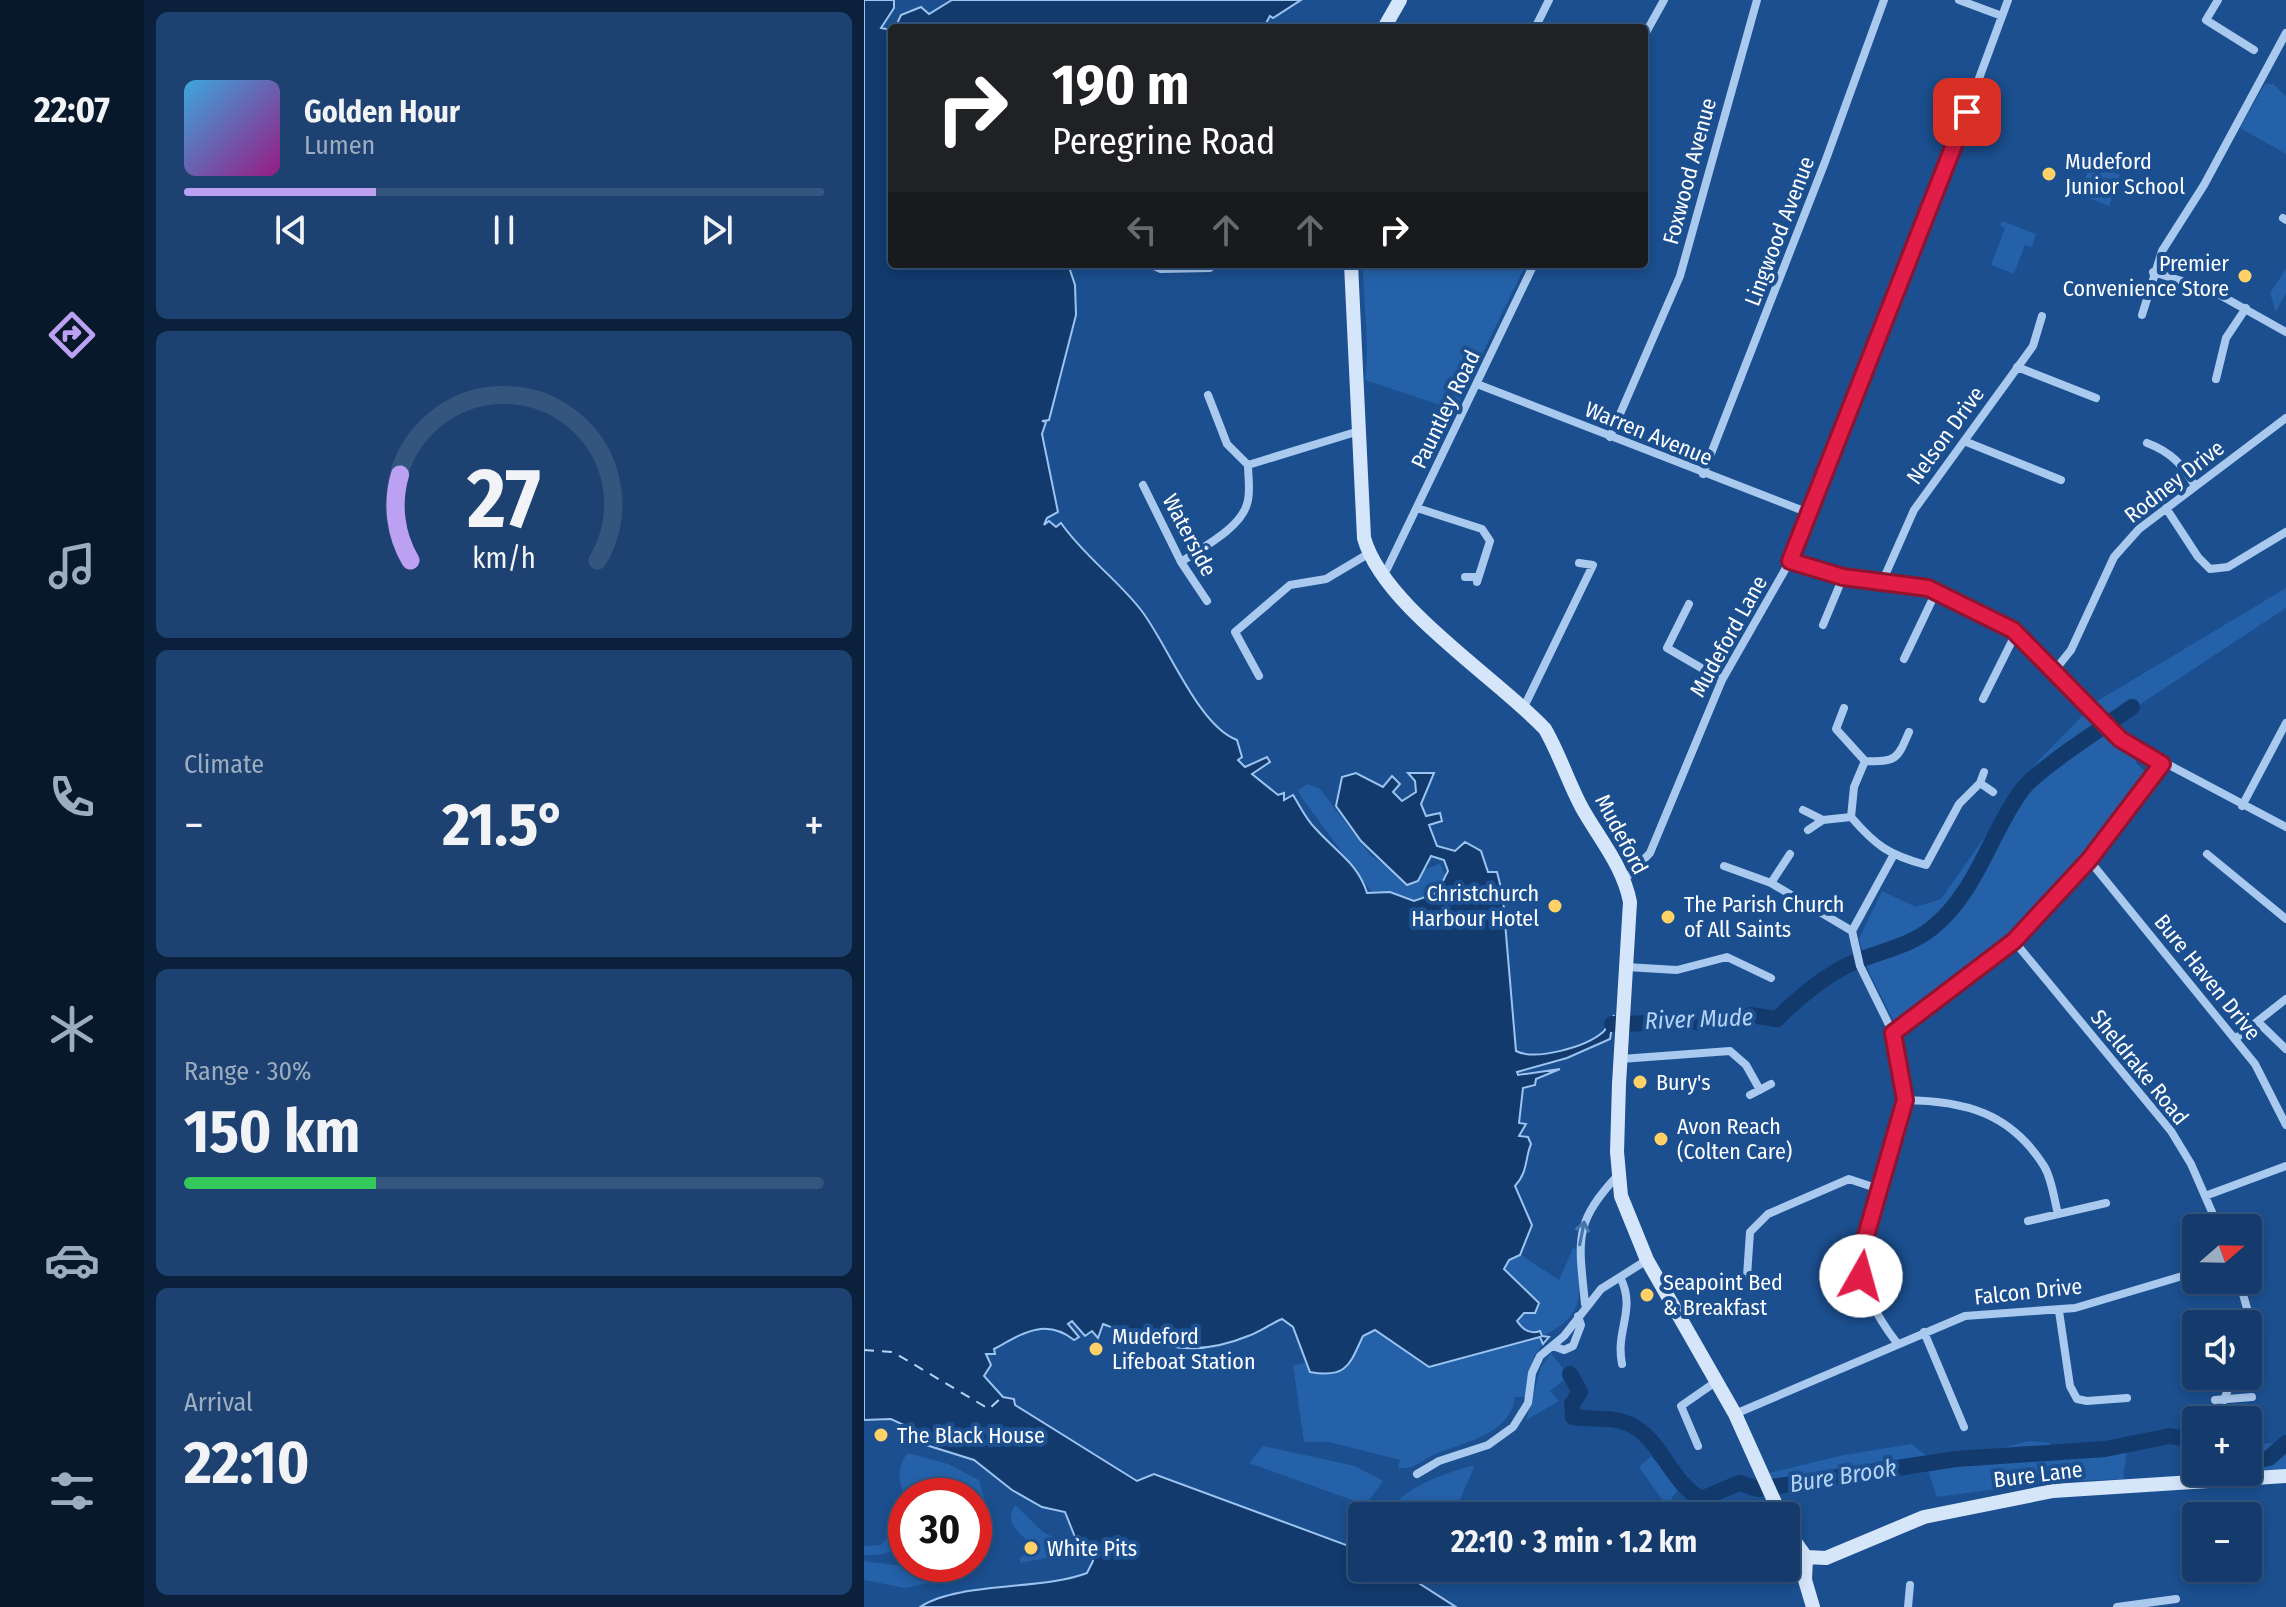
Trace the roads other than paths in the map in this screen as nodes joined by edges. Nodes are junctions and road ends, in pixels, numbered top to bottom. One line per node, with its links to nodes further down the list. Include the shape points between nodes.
1 (1400, 0): 10 (street)
2 (1549, 0): 11 (street)
3 (1664, 0): 12 (street)
4 (1757, 0): 31 (street, Foxwood Avenue, via 1680,276)
5 (1884, 0): 35 (street, Lingwood Avenue)
6 (1959, 0): 9 (street)
7 (2008, 0): 9 (street, Mudeford Lane)
8 (2218, 0): 14 (street, via 2206,20)
9 (2002, 16): 41 (street, Mudeford Lane)
10 (1386, 24)
11 (1537, 24)
12 (1648, 29)
13 (2286, 33): 19 (street)
14 (2254, 50)
15 (1159, 268): 16 (street)
16 (1210, 268)
17 (1351, 268): 30 (street, Mudeford)
18 (1532, 268): 26 (street, Pauntley Road)
19 (2153, 272): 20 (street, via 2211,290); 21 (street)
20 (2246, 308): 23 (street); 25 (street, via 2226,338)
21 (2142, 315)
22 (2042, 316): 24 (street, Nelson Drive, via 2033,346)
23 (2286, 332)
24 (2017, 367): 28 (street); 32 (street, Nelson Drive)
25 (2216, 379)
26 (1477, 384): 31 (street, Warren Avenue); 39 (street, Pauntley Road)
27 (1208, 395): 34 (street, via 1227,444)
28 (2096, 398)
29 (2286, 418): 38 (street, Rodney Drive)
30 (1359, 431): 34 (street); 43 (street, Mudeford)
31 (1610, 437): 35 (street, Warren Avenue)
32 (1964, 441): 36 (street); 50 (street, Nelson Drive, via 1914,510)
33 (2147, 443): 38 (street, via 2183,465)
34 (1248, 465): 45 (street, via 1243,512)
35 (1703, 474): 41 (street, Warren Avenue)
36 (2061, 480)
37 (1143, 485): 45 (street, Waterside)
38 (2195, 486): 40 (street, Rodney Drive)
39 (1417, 508): 47 (street, Pauntley Road); 48 (street, via 1482,529 1490,541 1478,580)
40 (2166, 508): 42 (street, via 2210,569 2228,567); 57 (street, Rodney Drive, via 2114,557 2071,650)
41 (1809, 513): 44 (street, Mudeford Lane)
42 (2286, 532)
43 (1368, 554): 58 (street, via 1326,579 1290,585 1235,632); 61 (street, Mudeford, via 1408,604)
44 (1790, 561): 49 (street); 59 (street, Mudeford Lane)
45 (1181, 562): 52 (street, Waterside)
46 (1579, 563): 61 (street, via 1593,565)
47 (1387, 569)
48 (1465, 577)
49 (1843, 577): 50 (street); 54 (street)
50 (1883, 580): 51 (street)
51 (1936, 592): 55 (street); 56 (street)
52 (1207, 601)
53 (1689, 604): 59 (street, via 1667,648)
54 (1823, 625)
55 (2016, 633): 57 (street); 60 (street)
56 (1904, 659)
57 (2055, 670): 66 (street, via 2115,733)
58 (1259, 676)
59 (1722, 680): 81 (street, Mudeford Lane, via 1658,838)
60 (1983, 699)
61 (1524, 707): 81 (street, Mudeford, via 1559,752 1582,807)
62 (1844, 708): 65 (street, via 1836,729)
63 (2286, 723): 70 (street)
64 (1909, 732): 65 (street, via 1890,762)
65 (1865, 761): 72 (street, via 1854,787)
66 (2162, 764): 70 (street); 79 (street)
67 (1984, 772): 68 (street)
68 (1980, 783): 69 (street); 78 (street, via 1959,804 1926,865)
69 (1993, 792)
70 (2242, 806): 74 (street)
71 (1803, 810): 73 (street)
72 (1851, 817): 73 (street); 78 (street)
73 (1823, 820): 75 (street)
74 (2286, 827)
75 (1808, 830)
76 (1790, 854): 82 (street)
77 (2207, 854): 83 (street)
78 (1893, 856): 84 (street)
79 (2089, 860): 85 (street); 91 (street, Bure Haven Drive)
80 (1724, 866): 82 (street)
81 (1625, 879): 86 (street, Mudeford, via 1630,902)
82 (1771, 883): 84 (street)
83 (2286, 919)
84 (1852, 931): 90 (street, via 1859,961)
85 (2014, 941): 90 (street); 103 (street, Sheldrake Road, via 2171,1131)
86 (1626, 967): 87 (street, via 1677,970 1727,957); 93 (street, Mudeford)
87 (1771, 978)
88 (2286, 999): 89 (street)
89 (2258, 1022): 91 (street); 92 (street, Bure Haven Drive)
90 (1893, 1033): 97 (street)
91 (2235, 1039): 98 (street, Bure Haven Drive)
92 (2286, 1049)
93 (1621, 1059): 95 (street, via 1730,1051 1746,1065); 101 (street, Mudeford)
94 (1771, 1084): 95 (street)
95 (1760, 1090): 96 (street)
96 (1750, 1095)
97 (1905, 1100): 102 (street); 105 (street, via 1949,1100 1983,1111 2019,1138 2045,1168)
98 (2283, 1107): 99 (street, Bure Haven Drive)
99 (2286, 1125)
100 (2286, 1166): 103 (street)
101 (1619, 1174): 108 (street, Mudeford, via 1621,1196); 112 (street, one-way to 101, via 1579,1243 1585,1220)
102 (1879, 1189): 109 (street, via 1849,1179 1768,1214 1750,1232); 116 (street, via 1861,1253 1861,1276)
103 (2205, 1196): 106 (street, Sheldrake Road)
104 (2106, 1203): 105 (street)
105 (2058, 1214): 107 (street)
106 (2213, 1214)
107 (2028, 1221)
108 (1647, 1260): 111 (street); 119 (street, Mudeford)
109 (1747, 1276)
110 (2182, 1276): 113 (street, Falcon Drive)
111 (1620, 1277): 112 (street); 118 (street, via 1629,1301 1619,1347)
112 (1585, 1304): 114 (street)
113 (2059, 1311): 115 (street, Falcon Drive, via 1981,1312); 122 (street, via 2070,1386 2077,1399)
114 (1578, 1316): 117 (street); 117 (street, via 1581,1325 1573,1346)
115 (1924, 1332): 116 (street, Falcon Drive); 124 (street)
116 (1897, 1343): 123 (street, Falcon Drive)
117 (1553, 1346): 126 (street, via 1536,1363 1528,1403 1513,1427 1488,1445)
118 (1622, 1364)
119 (1717, 1381): 123 (street, Mudeford); 125 (street, via 1681,1406)
120 (2225, 1390): 121 (street, via 2219,1400)
121 (2252, 1397)
122 (2127, 1398)
123 (1735, 1414): 128 (street, Mudeford)
124 (1964, 1427)
125 (1698, 1446)
126 (1417, 1474)
127 (2286, 1476): 130 (street, Bure Lane, via 2053,1491 1924,1517 1826,1558)
128 (1775, 1502)
129 (1800, 1549): 130 (street)
130 (1806, 1557): 133 (street, via 1805,1580)
131 (1910, 1585): 134 (street)
132 (2176, 1599): 135 (street)
133 (1813, 1607)
134 (1908, 1607)
135 (2117, 1607)

